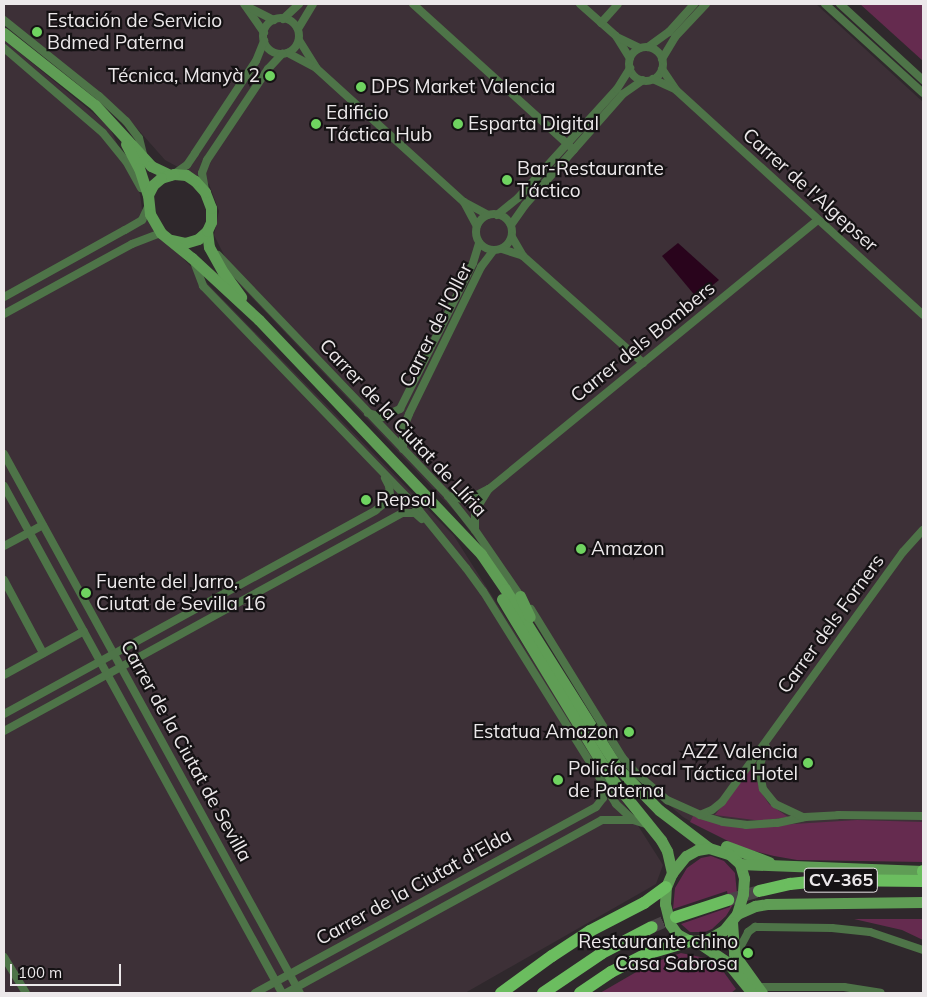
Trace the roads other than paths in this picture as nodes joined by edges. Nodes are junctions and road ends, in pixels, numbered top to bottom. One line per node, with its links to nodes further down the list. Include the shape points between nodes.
1 (300, 4): 11 (street)
2 (313, 4): 15 (street)
3 (413, 4): 35 (street)
4 (580, 4): 14 (street)
5 (618, 4): 14 (street)
6 (694, 4): 22 (street, via 669,32)
7 (706, 4): 25 (street, via 675,37)
8 (825, 4): 33 (street)
9 (840, 4): 31 (street)
10 (246, 5): 13 (street); 17 (street)
11 (283, 19): 13 (street); 15 (street)
12 (4, 20): 37 (street, via 126,121 139,138)
13 (274, 20): 17 (street)
14 (601, 23): 18 (street)
15 (298, 29): 19 (street)
16 (4, 33): 34 (street, Carrer de la Ciutat de Llíria)
17 (264, 33): 20 (street)
18 (616, 36): 22 (street); 24 (street)
19 (299, 40): 23 (street, via 293,50); 26 (street)
20 (264, 41): 23 (street, via 271,51); 38 (street, via 256,61 187,165)
21 (4, 48): 40 (street, Carrer de la Ciutat de Llíria, via 103,133 126,161)
22 (644, 48): 24 (street); 25 (street, via 657,51)
23 (285, 54): 26 (street); 39 (street, via 268,69 207,160 202,174)
24 (630, 58): 27 (street)
25 (662, 59): 28 (street)
26 (316, 68): 41 (street)
27 (630, 68): 30 (street, via 634,76); 35 (street)
28 (662, 69): 29 (street); 32 (street)
29 (653, 79): 30 (street); 32 (street)
30 (643, 80): 36 (street, via 623,94)
31 (923, 80)
32 (676, 90): 44 (street, Carrer de l'Algepser)
33 (923, 93)
34 (108, 117): 37 (street, Carrer de la Ciutat de Llíria); 40 (street, Carrer de la Ciutat de Llíria, via 139,168)
35 (568, 144): 36 (street); 42 (street, via 518,198)
36 (574, 150): 45 (street, via 524,205)
37 (144, 158): 38 (street, Carrer de la Ciutat de Llíria, via 151,166)
38 (172, 175): 39 (street, Carrer de la Ciutat de Llíria, via 186,175); 40 (street, via 153,185)
39 (205, 192): 47 (street, Carrer de la Ciutat de Llíria, via 211,208)
40 (148, 201): 48 (street, Carrer de la Ciutat de Llíria, via 154,224); 54 (street, via 142,220)
41 (464, 202): 43 (street); 46 (street)
42 (497, 214): 43 (street); 45 (street)
43 (488, 215): 46 (street)
44 (818, 220): 56 (street, Carrer de l'Algepser); 58 (street, Carrer dels Bombers)
45 (511, 225): 49 (street)
46 (477, 226): 50 (street)
47 (208, 229): 48 (street, via 198,239 185,243); 57 (street, Carrer de la Ciutat de Llíria, via 209,247 223,272); 60 (street, Carrer de la Ciutat de Llíria, via 215,252)
48 (166, 237): 53 (street, Carrer de la Ciutat de Llíria); 55 (street, via 132,244)
49 (512, 237): 51 (street); 52 (street)
50 (479, 243): 51 (street, via 488,250); 59 (street, Carrer de l'Oller, via 473,264)
51 (498, 250): 52 (street); 61 (street, Carrer de l'Oller, via 481,267)
52 (523, 256): 58 (street)
53 (192, 258): 57 (street, Carrer de la Ciutat de Llíria); 64 (street, Carrer de la Ciutat de Llíria, via 203,286)
54 (4, 297)
55 (4, 314)
56 (923, 315)
57 (259, 320): 70 (street, Carrer de la Ciutat de Llíria)
58 (643, 364): 66 (street, Carrer dels Bombers)
59 (400, 409): 60 (street, Carrer de l'Oller, via 382,417); 61 (street, Carrer de l'Oller)
60 (368, 413): 62 (street, Carrer de la Ciutat de Llíria)
61 (409, 414): 62 (street, Carrer de l'Oller, via 403,429)
62 (403, 449): 67 (street, Carrer de la Ciutat de Llíria)
63 (4, 454): 69 (street, Carrer de la Ciutat de Sevilla)
64 (380, 470): 68 (street, via 390,495 376,510); 74 (street, Carrer de la Ciutat de Llíria)
65 (4, 486): 73 (street, Carrer de la Ciutat de Sevilla)
66 (488, 489): 67 (street, Carrer dels Bombers, via 466,500); 71 (street, Carrer dels Bombers, via 475,510)
67 (448, 496): 71 (street, Carrer de la Ciutat de Llíria)
68 (350, 524): 75 (street); 81 (street)
69 (43, 525): 73 (street); 81 (street, Carrer de la Ciutat de Sevilla)
70 (458, 530): 86 (street, Carrer de la Ciutat de Llíria, via 505,589); 98 (street, Carrer de la Ciutat de Llíria, via 611,778)
71 (474, 530): 78 (street, Carrer de la Ciutat de Llíria)
72 (923, 530): 89 (street, Carrer dels Forners, via 903,552)
73 (29, 532): 76 (street); 79 (street, Carrer de la Ciutat de Sevilla)
74 (438, 534): 75 (street, via 415,513 409,512); 90 (street, Carrer de la Ciutat de Llíria, via 484,591)
75 (357, 537): 83 (street)
76 (4, 546)
77 (4, 580): 80 (street)
78 (520, 596): 86 (street); 92 (street, Carrer de la Ciutat de Llíria, via 532,610 622,757 667,800)
79 (84, 631): 80 (street); 82 (street, Carrer de la Ciutat de Sevilla)
80 (43, 653): 85 (street)
81 (114, 654): 82 (street); 83 (street, Carrer de la Ciutat de Sevilla)
82 (100, 661): 84 (street, Carrer de la Ciutat de Sevilla); 87 (street)
83 (120, 667): 84 (street); 117 (street, Carrer de la Ciutat de Sevilla)
84 (107, 674): 88 (street); 118 (street, Carrer de la Ciutat de Sevilla)
85 (4, 675)
86 (573, 696): 96 (street, Carrer de la Ciutat de Llíria, via 617,767)
87 (4, 714)
88 (4, 731)
89 (768, 740): 92 (street, Carrer dels Forners, via 722,802); 94 (street, Carrer dels Forners, via 759,767 763,789 775,804)
90 (604, 785): 91 (street, Carrer de la Ciutat d'Elda, via 603,798); 95 (street, Carrer de la Ciutat de Llíria, via 616,804)
91 (589, 810): 97 (street); 117 (street, Carrer de la Ciutat d'Elda)
92 (700, 815): 94 (street, Carrer de la Ciutat de Llíria, via 746,825)
93 (923, 816): 94 (street, Carrer de la Ciutat de Llíria)
94 (805, 817)
95 (633, 820): 97 (street, Carrer de la Ciutat d'Elda, via 611,819); 98 (street, Carrer de la Ciutat de Llíria)
96 (673, 820): 99 (street, Carrer de la Ciutat de Llíria); 101 (street, via 719,844)
97 (596, 823): 119 (street, Carrer de la Ciutat d'Elda)
98 (647, 824): 103 (street, Carrer de la Ciutat de Llíria, via 667,851); 105 (street, via 664,867)
99 (709, 848): 100 (street, via 729,854); 103 (street, via 686,856)
100 (740, 864): 101 (street); 111 (street, via 744,887)
101 (775, 864): 102 (street)
102 (923, 872)
103 (672, 874): 105 (street)
104 (923, 881): 106 (main road, CV-365, via 828,880)
105 (661, 891): 113 (street, via 670,924 677,934); 124 (main road, via 590,931)
106 (759, 891)
107 (728, 900): 110 (main road)
108 (923, 902): 109 (street, via 768,904)
109 (749, 909): 111 (street); 116 (street, via 739,929)
110 (676, 917)
111 (735, 918): 113 (street, via 716,936); 116 (street, via 732,950)
112 (652, 927): 125 (main road, via 602,953)
113 (693, 941): 120 (street, via 727,962); 126 (main road, via 646,954)
114 (923, 950): 116 (street, via 870,932 755,927 748,932)
115 (4, 957): 121 (street)
116 (736, 957): 120 (street)
117 (290, 974): 118 (street, Carrer de la Ciutat d'Elda); 119 (street, Carrer de la Ciutat de Sevilla)
118 (276, 982): 122 (street, Carrer de la Ciutat d'Elda); 123 (street, Carrer de la Ciutat de Sevilla)
119 (298, 990): 123 (street, Carrer de la Ciutat d'Elda)
120 (753, 991): 127 (street, via 844,987)
121 (26, 993)
122 (255, 993)
123 (284, 993)
124 (502, 993)
125 (543, 993)
126 (580, 993)
127 (881, 993)

